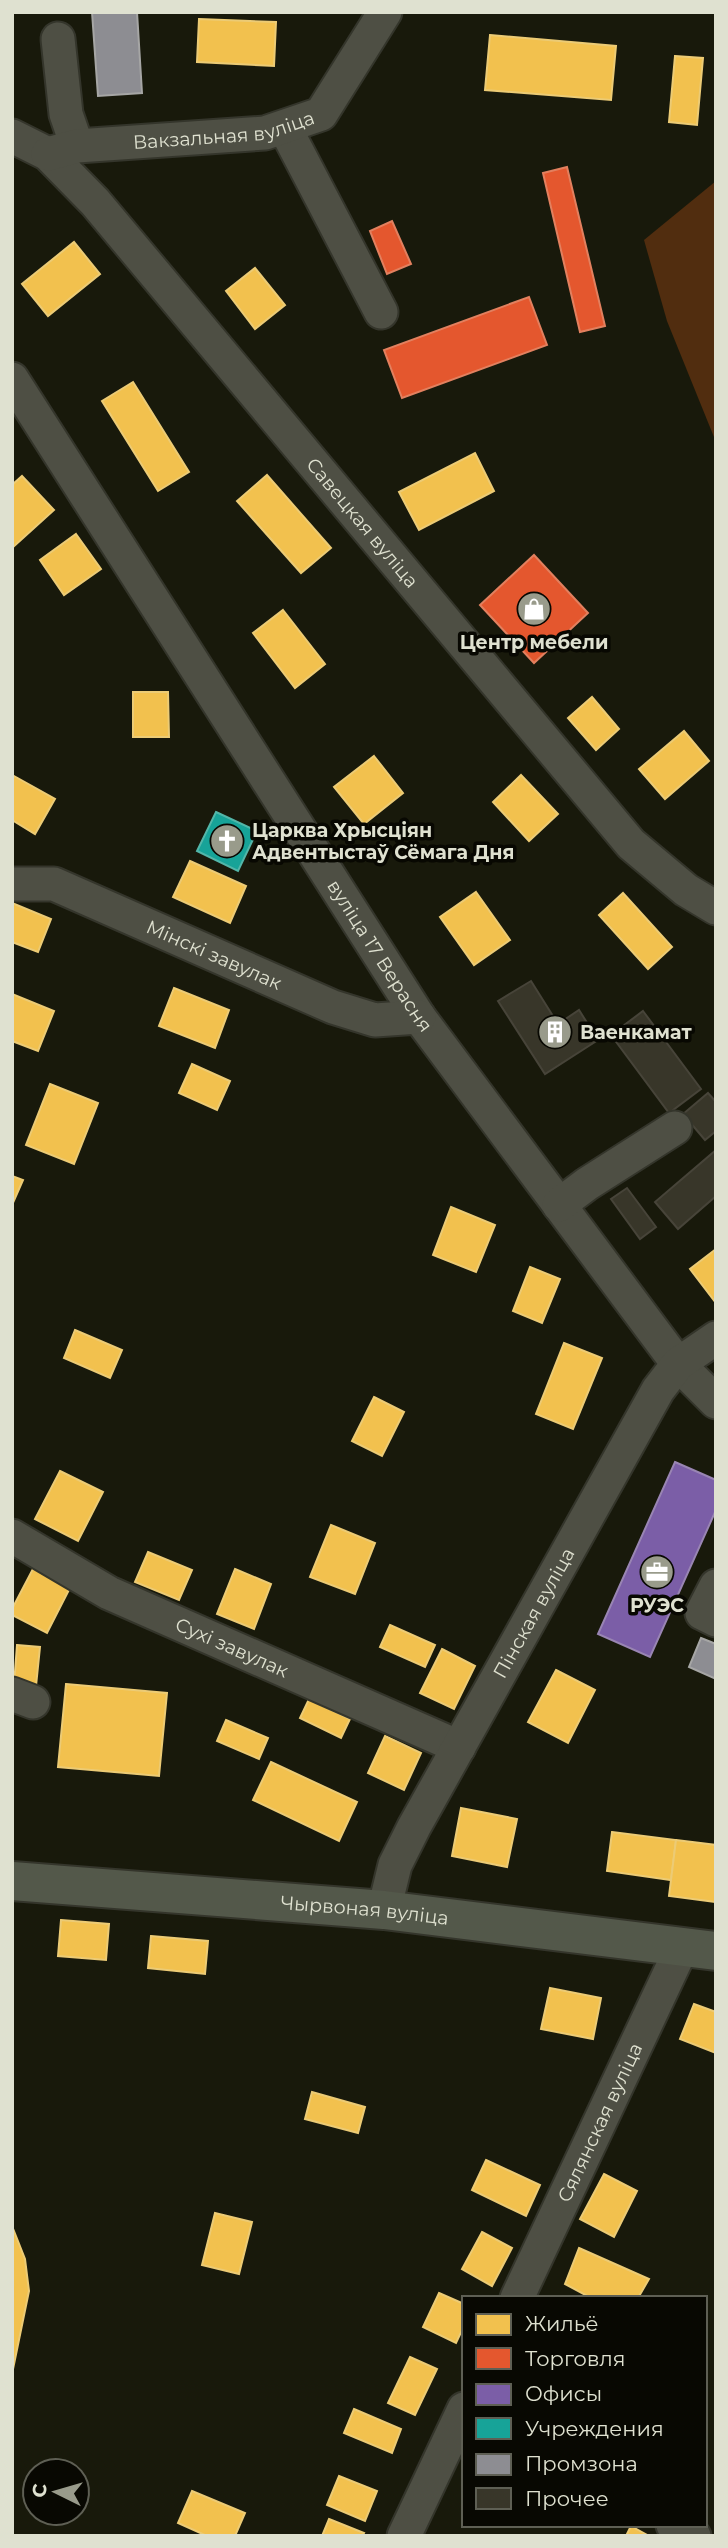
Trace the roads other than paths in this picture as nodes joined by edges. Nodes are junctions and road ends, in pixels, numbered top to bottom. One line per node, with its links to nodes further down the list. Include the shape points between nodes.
1 (385, 12): 3 (street, Вакзальная вуліца, via 321,114)
2 (58, 39): 5 (street, via 66,114)
3 (285, 128): 5 (street, Вакзальная вуліца); 6 (street)
4 (12, 136): 5 (street, Савецкая вуліца)
5 (63, 150): 9 (street, Савецкая вуліца, via 95,202 631,844 686,891)
6 (380, 312)
7 (12, 379): 10 (street, вуліца 17 Верасня)
8 (12, 884): 10 (street, Мінскі завулак, via 54,884 333,1007 375,1020)
9 (716, 908)
10 (419, 1017): 12 (street, вуліца 17 Верасня)
11 (675, 1128): 12 (street)
12 (559, 1205): 14 (street, вуліца 17 Верасня)
13 (716, 1338): 14 (street, Пінская вуліца)
14 (678, 1364): 15 (street, вуліца 17 Верасня); 19 (street, Пінская вуліца, via 658,1390)
15 (716, 1402)
16 (12, 1536): 19 (street, Сухі завулак, via 109,1593)
17 (716, 1586): 18 (street, via 702,1613)
18 (716, 1620)
19 (459, 1747): 21 (street, Пінская вуліца, via 395,1865)
20 (12, 1881): 21 (main road, Чырвоная вуліца)
21 (383, 1910): 22 (main road, Чырвоная вуліца)
22 (699, 1949): 23 (street, Сялянская вуліца)
23 (518, 2296)
24 (462, 2416): 26 (street)
25 (677, 2527): 27 (street)
26 (404, 2536)
27 (694, 2536)

